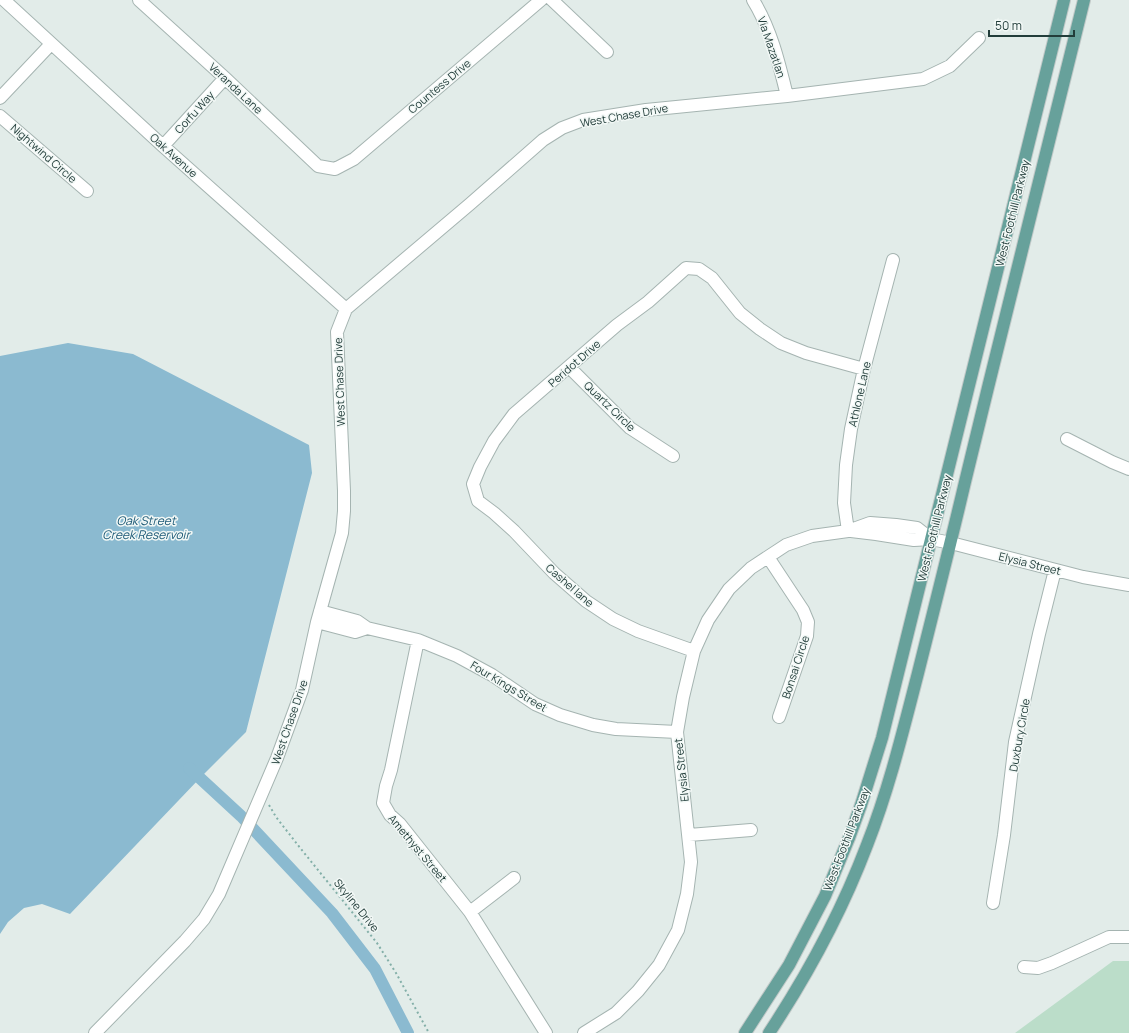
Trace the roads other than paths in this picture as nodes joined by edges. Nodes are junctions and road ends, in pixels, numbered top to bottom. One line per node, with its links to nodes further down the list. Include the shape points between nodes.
1 (4, 0): 9 (street, Oak Avenue)
2 (138, 0): 11 (street, Veranda Lane)
3 (541, 0): 16 (street, Countess Drive, via 354,158)
4 (552, 0): 10 (street)
5 (753, 0): 12 (street, Via Mazatlan, via 769,33)
6 (1064, 0): 27 (main road, West Foothill Parkway)
7 (1084, 0): 28 (main road, West Foothill Parkway)
8 (979, 38): 12 (street, West Chase Drive, via 950,66 923,78)
9 (51, 44): 13 (street); 15 (street, Oak Avenue)
10 (607, 52)
11 (225, 78): 15 (street, Corfu Way); 16 (street, Veranda Lane, via 318,166)
12 (787, 96): 19 (street, West Chase Drive, via 646,110 583,120 562,128 543,140)
13 (0, 98)
14 (0, 116): 17 (street, Nightwind Circle)
15 (163, 146): 19 (street, Oak Avenue)
16 (336, 169)
17 (87, 191)
18 (893, 260): 21 (street, Athlone Lane)
19 (346, 308): 32 (street, West Chase Drive, via 337,332 344,511 342,533)
20 (569, 367): 21 (street, Peridot Drive, via 686,268 699,269 712,278 740,313 781,343 806,353); 23 (street, Quartz Circle, via 630,428); 25 (street, Peridot Drive, via 514,414 494,441)
21 (864, 369): 26 (street, Athlone Lane, via 846,465 844,503)
22 (1067, 439): 24 (street)
23 (673, 456)
24 (1129, 469)
25 (473, 484): 34 (street, Cashel lane, via 478,501 494,512 554,573 586,601 613,619 638,631)
26 (848, 531): 27 (street, Elysia Street, via 870,523 896,525 917,528); 29 (street, Elysia Street, via 812,536 786,544)
27 (931, 539): 28 (street, Elysia Street); 47 (main road, West Foothill Parkway, via 882,738 849,838 825,896 802,941)
28 (950, 543): 30 (street, Elysia Street); 48 (main road, West Foothill Parkway, via 900,743 867,846 820,949)
29 (768, 557): 34 (street, Elysia Street, via 751,568 729,589 708,620); 35 (street, Bonsai Circle, via 803,610 808,622 808,636)
30 (1055, 570): 31 (street, Elysia Street); 40 (street, Duxbury Circle, via 1016,742)
31 (1129, 585)
32 (318, 617): 33 (street, Four Kings Street, via 357,621 367,628); 44 (street, West Chase Drive, via 302,690 277,758 219,894 204,919 180,947)
33 (418, 640): 36 (street, Four Kings Street, via 457,656 492,675 535,704 560,716 616,729); 41 (street, Amethyst Street, via 383,803)
34 (694, 651): 36 (street, Elysia Street)
35 (778, 717)
36 (677, 732): 38 (street, Elysia Street)
37 (751, 830): 38 (street)
38 (688, 835): 46 (street, Elysia Street, via 691,862 687,894 678,930 659,965 638,991 616,1013)
39 (514, 878): 41 (street)
40 (993, 903)
41 (470, 912): 45 (street, Amethyst Street)
42 (1129, 937): 43 (street, via 1109,937 1052,964 1038,968)
43 (1024, 967)
44 (95, 1033)
45 (546, 1033)
46 (584, 1033)
47 (745, 1033)
48 (769, 1033)

